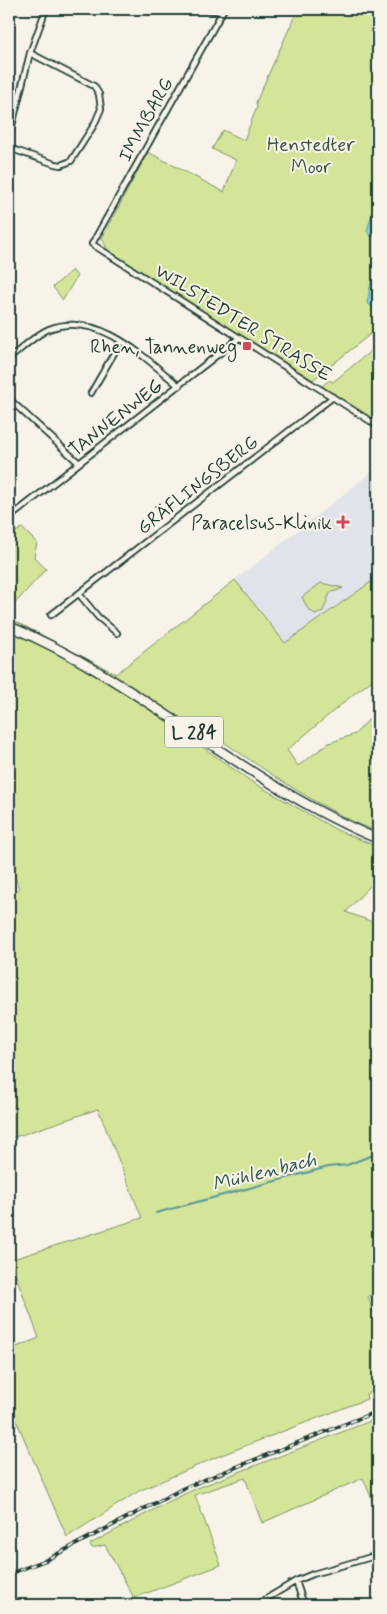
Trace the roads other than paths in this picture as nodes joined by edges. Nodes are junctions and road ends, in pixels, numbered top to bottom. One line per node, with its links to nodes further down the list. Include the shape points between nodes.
1 (46, 9): 4 (street)
2 (204, 9): 3 (street)
3 (223, 10): 9 (street, IMMBARG)
4 (30, 53): 6 (street); 8 (street, via 94,86 100,94 101,109 74,157 66,163 55,164)
5 (9, 109): 6 (street)
6 (16, 111): 7 (street)
7 (9, 138)
8 (9, 148)
9 (92, 244): 10 (street, WILSTEDTER STRASSE)
10 (239, 338): 13 (street, TANNENWEG); 15 (street, WILSTEDTER STRASSE)
11 (121, 341): 12 (street, via 99,328 68,324 47,330); 13 (street); 14 (street)
12 (9, 359)
13 (179, 386): 18 (street, TANNENWEG)
14 (91, 392)
15 (333, 397): 17 (street, WILSTEDTER STRASSE); 20 (street, GRÄFLINGSBERG)
16 (9, 399): 18 (street)
17 (378, 426)
18 (79, 463): 19 (street, TANNENWEG)
19 (9, 518)
20 (79, 594): 21 (street, GRÄFLINGSBERG); 23 (street)
21 (51, 615)
22 (9, 626): 24 (main road, L 284, via 103,673 312,808)
23 (117, 633)
24 (378, 839)
25 (378, 1555): 26 (street)
26 (296, 1581): 27 (street); 28 (street)
27 (256, 1605)
28 (304, 1605)

